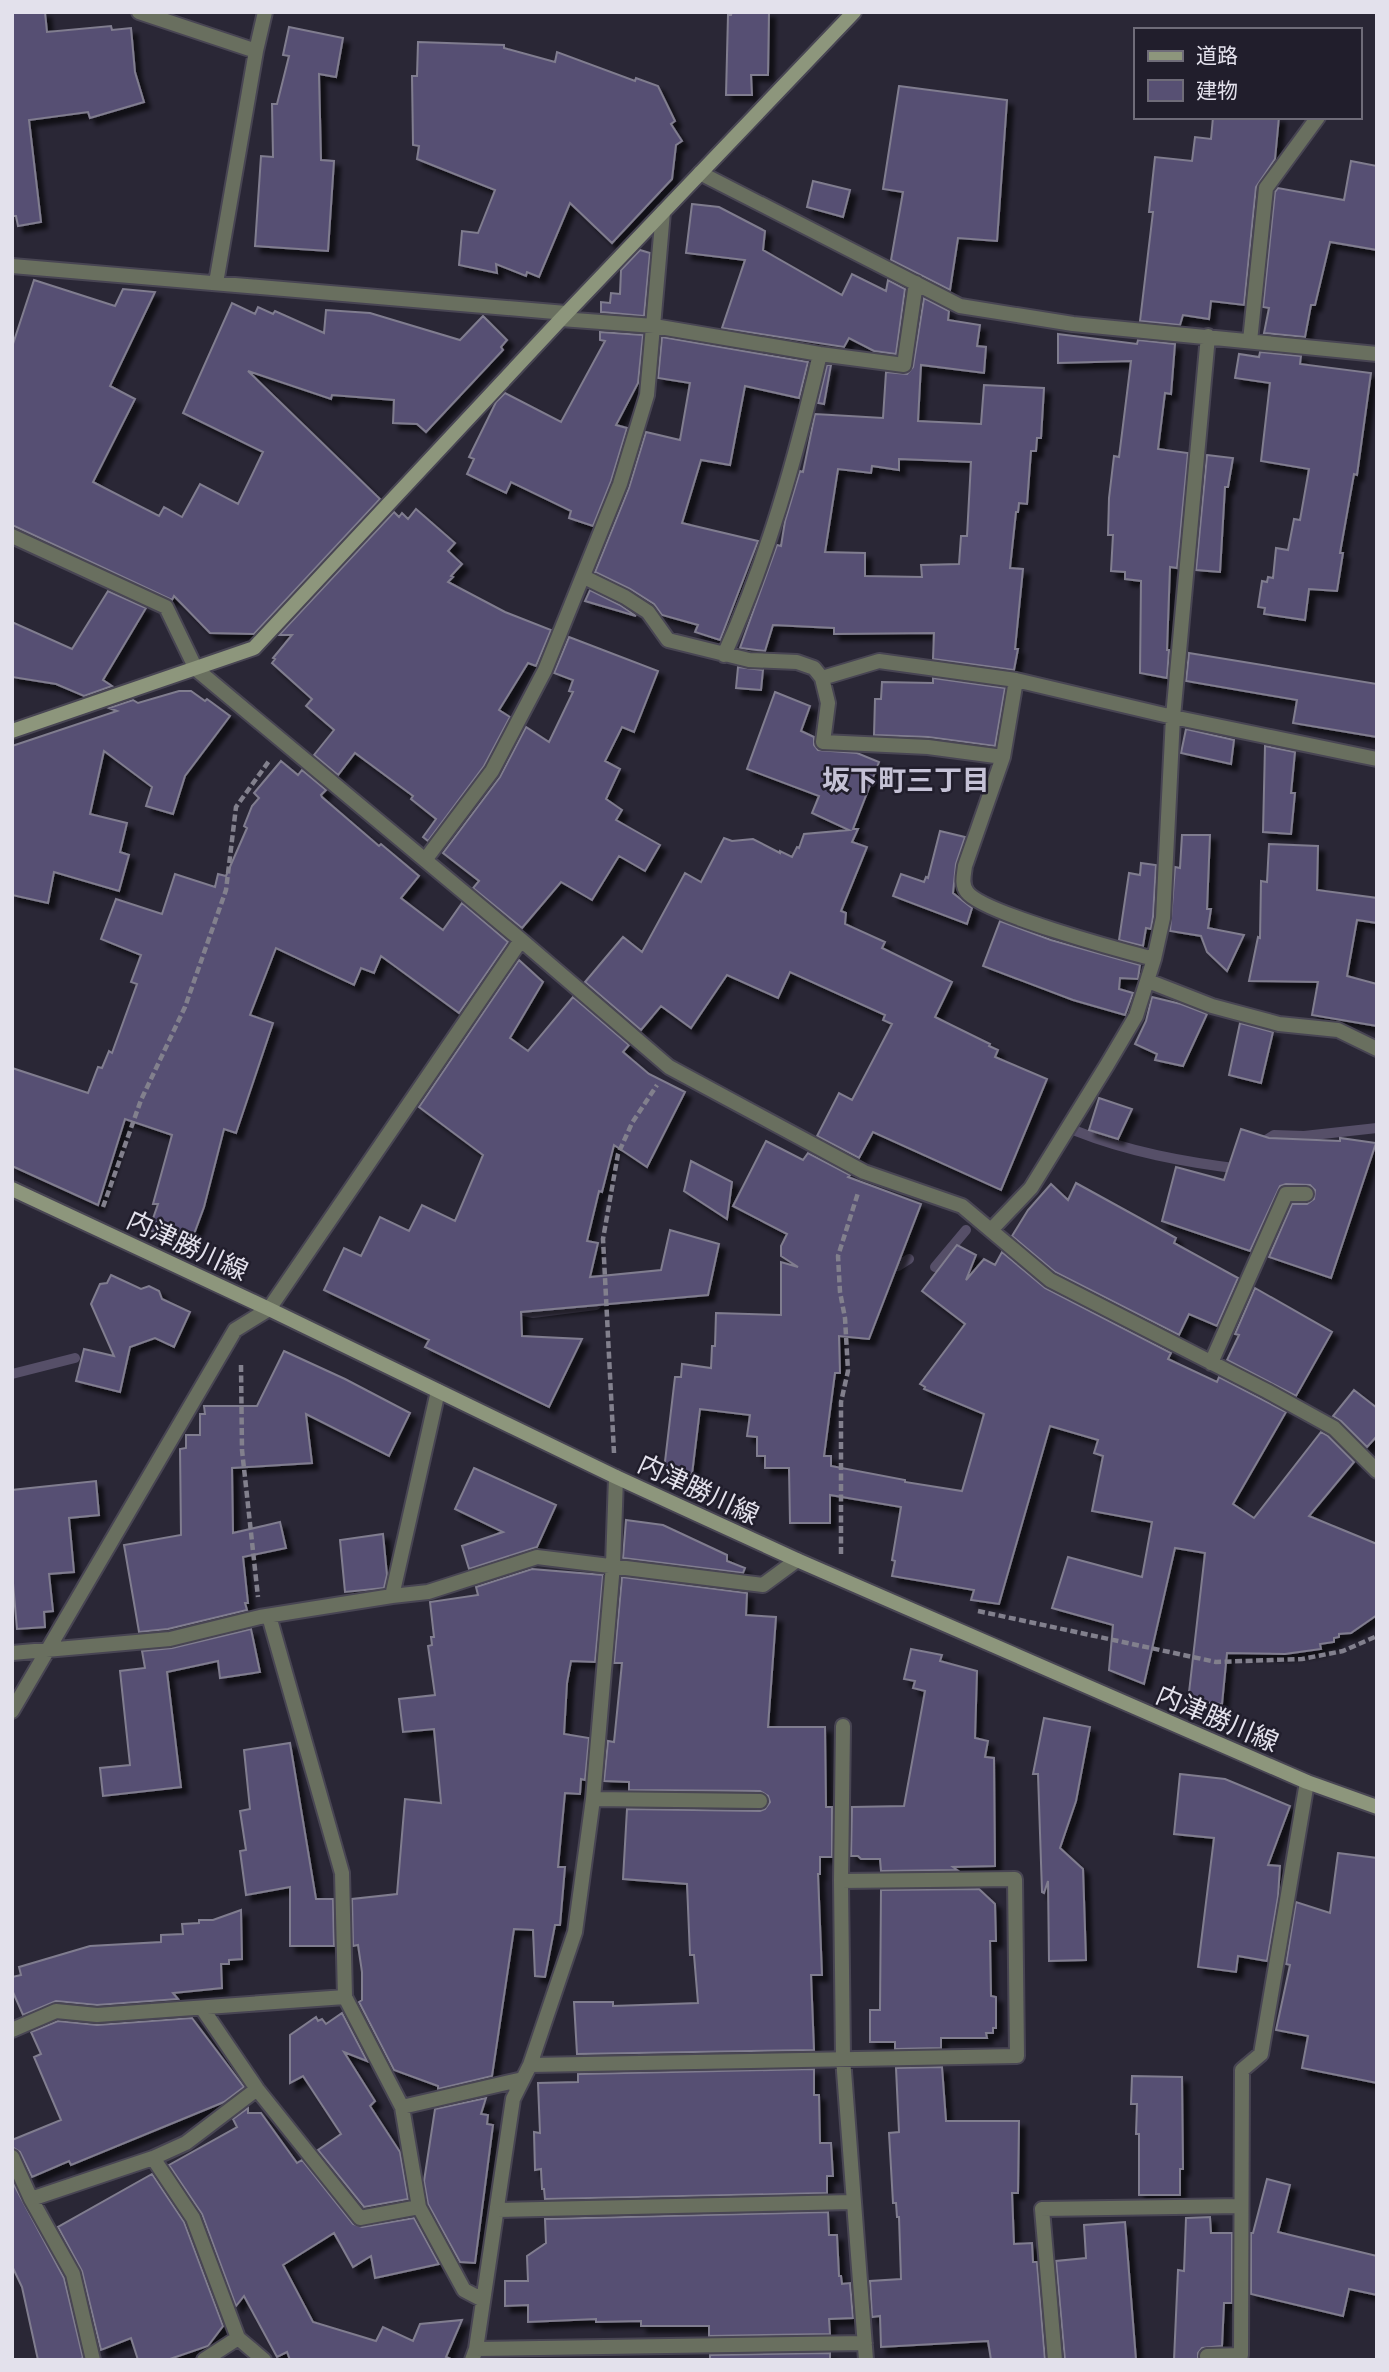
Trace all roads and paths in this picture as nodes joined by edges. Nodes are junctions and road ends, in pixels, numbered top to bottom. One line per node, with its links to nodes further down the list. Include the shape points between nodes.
1 (139, 12): 4 (street)
2 (265, 12): 4 (street)
3 (854, 12): 6 (main road)
4 (256, 51): 9 (street)
5 (1317, 119): 14 (street, via 1266,188)
6 (700, 173): 7 (main road); 10 (street)
7 (663, 212): 11 (main road); 12 (street)
8 (12, 266): 9 (street)
9 (216, 283): 11 (street)
10 (916, 283): 13 (street, via 960,306 1073,324); 15 (street, via 904,365)
11 (564, 316): 12 (street); 20 (main road, via 254,648)
12 (653, 326): 15 (street); 18 (street, via 647,396)
13 (1208, 336): 14 (street); 23 (street)
14 (1251, 341): 16 (street)
15 (820, 354): 19 (street, via 775,524 749,601)
16 (1377, 354)
17 (12, 536): 20 (street, via 166,607)
18 (584, 577): 19 (street, via 648,612 668,640); 28 (street, via 545,670 492,771)
19 (724, 655): 21 (street, via 797,662 814,668)
20 (196, 669): 24 (main road); 25 (street)
21 (822, 678): 22 (street, via 879,661); 26 (street, via 828,703 823,741)
22 (1016, 680): 23 (street); 26 (street)
23 (1173, 717): 27 (street); 30 (street, via 1163,918)
24 (12, 731)
25 (283, 742): 28 (street); 37 (path, via 236,807 226,890 185,1007 141,1100)
26 (1003, 757): 30 (street, via 965,866 963,882 968,894 1078,939)
27 (1377, 758)
28 (425, 860): 29 (street)
29 (521, 940): 33 (street); 39 (street)
30 (1154, 959): 31 (street)
31 (1148, 981): 32 (street, via 1212,1006 1279,1024 1338,1030); 38 (street, via 1136,1016 1031,1188)
32 (1377, 1049)
33 (669, 1067): 34 (street); 44 (path, via 632,1123 618,1154 603,1239)
34 (864, 1172): 38 (street, via 962,1206); 47 (path, via 838,1255 848,1371 841,1402)
35 (12, 1189): 37 (main road, 内津勝川線)
36 (1306, 1194): 41 (street, via 1286,1194)
37 (96, 1228): 39 (main road, 内津勝川線)
38 (991, 1230): 41 (street, via 1049,1280)
39 (270, 1309): 40 (street); 42 (main road, 内津勝川線)
40 (235, 1330): 50 (path, via 242,1363 242,1450); 52 (street)
41 (1211, 1363): 43 (street, via 1334,1428)
42 (438, 1391): 44 (main road, 内津勝川線); 48 (street)
43 (1377, 1471)
44 (616, 1477): 45 (main road, 内津勝川線); 46 (street)
45 (797, 1560): 46 (street, via 763,1585); 47 (main road, 内津勝川線)
46 (613, 1565): 48 (street, via 537,1557 428,1592); 57 (street)
47 (841, 1580): 56 (main road, 内津勝川線)
48 (392, 1596): 50 (street)
49 (967, 1608): 51 (path, via 1216,1662 1302,1659 1343,1651)
50 (264, 1617): 52 (street, via 170,1639); 61 (street, via 342,1873)
51 (1377, 1636)
52 (47, 1649): 53 (street); 54 (street)
53 (12, 1653)
54 (12, 1711)
55 (843, 1726): 60 (street)
56 (1307, 1782): 59 (main road, 内津勝川線); 73 (street, via 1261,2054 1242,2070)
57 (593, 1799): 58 (street); 65 (street, via 575,1932)
58 (760, 1801)
59 (1377, 1807)
60 (841, 1881): 64 (street); 64 (street, via 1015,1879 1017,2056)
61 (345, 1997): 62 (street); 68 (street)
62 (202, 2008): 63 (street, via 97,2015 56,2011); 67 (street)
63 (12, 2029)
64 (844, 2058): 65 (street); 72 (street)
65 (530, 2065): 66 (street)
66 (523, 2079): 68 (street); 75 (street, via 513,2099)
67 (257, 2090): 70 (street, via 186,2143); 74 (street, via 360,2218)
68 (402, 2107): 74 (street)
69 (12, 2157): 71 (street)
70 (153, 2158): 71 (street); 77 (street, via 193,2218)
71 (32, 2199): 80 (street, via 73,2274)
72 (853, 2202): 75 (street); 78 (street)
73 (1241, 2206): 84 (street, via 1042,2208); 85 (street, via 1241,2355 1208,2356)
74 (419, 2207): 76 (street, via 464,2290)
75 (497, 2210): 76 (street)
76 (483, 2300): 79 (street)
77 (238, 2338): 81 (street); 82 (street)
78 (865, 2343): 79 (street); 83 (street)
79 (474, 2354)
80 (93, 2360)
81 (204, 2360)
82 (264, 2360)
83 (866, 2360)
84 (1055, 2360)
85 (1208, 2360)

